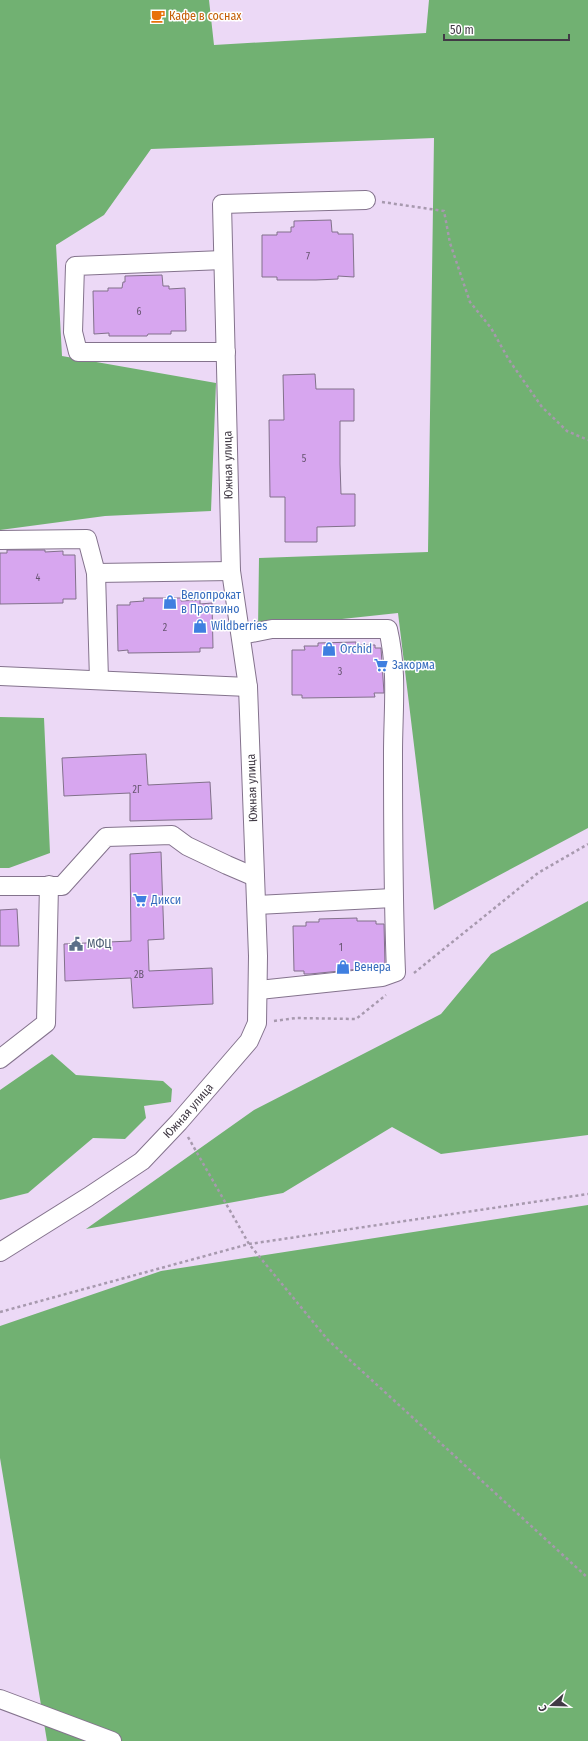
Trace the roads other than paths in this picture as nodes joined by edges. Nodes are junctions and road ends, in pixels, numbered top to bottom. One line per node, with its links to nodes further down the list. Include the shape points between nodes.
1 (366, 200): 2 (street, Южная улица, via 222,204)
2 (223, 260): 3 (street, Южная улица); 3 (street, via 74,266 74,332 78,352)
3 (226, 352): 5 (street, Южная улица)
4 (0, 540): 6 (street, via 87,539)
5 (231, 571): 6 (street); 7 (street, Южная улица)
6 (96, 573): 9 (street)
7 (241, 635): 10 (street, Южная улица); 14 (street, via 272,629 388,629 393,649 395,678)
8 (0, 676): 9 (street)
9 (99, 680): 10 (street)
10 (248, 687): 11 (street, Южная улица)
11 (255, 877): 12 (street, via 187,846 172,835 106,837 62,886); 15 (street, Южная улица)
12 (49, 885): 13 (street); 17 (street, via 46,1023)
13 (0, 886)
14 (393, 898): 15 (street); 16 (street, via 396,972 382,977)
15 (257, 905): 16 (street, Южная улица)
16 (259, 990): 18 (street, Южная улица, via 257,1023 249,1042 142,1161)
17 (0, 1059)
18 (0, 1252)
19 (0, 1699): 20 (street)
20 (112, 1741)

